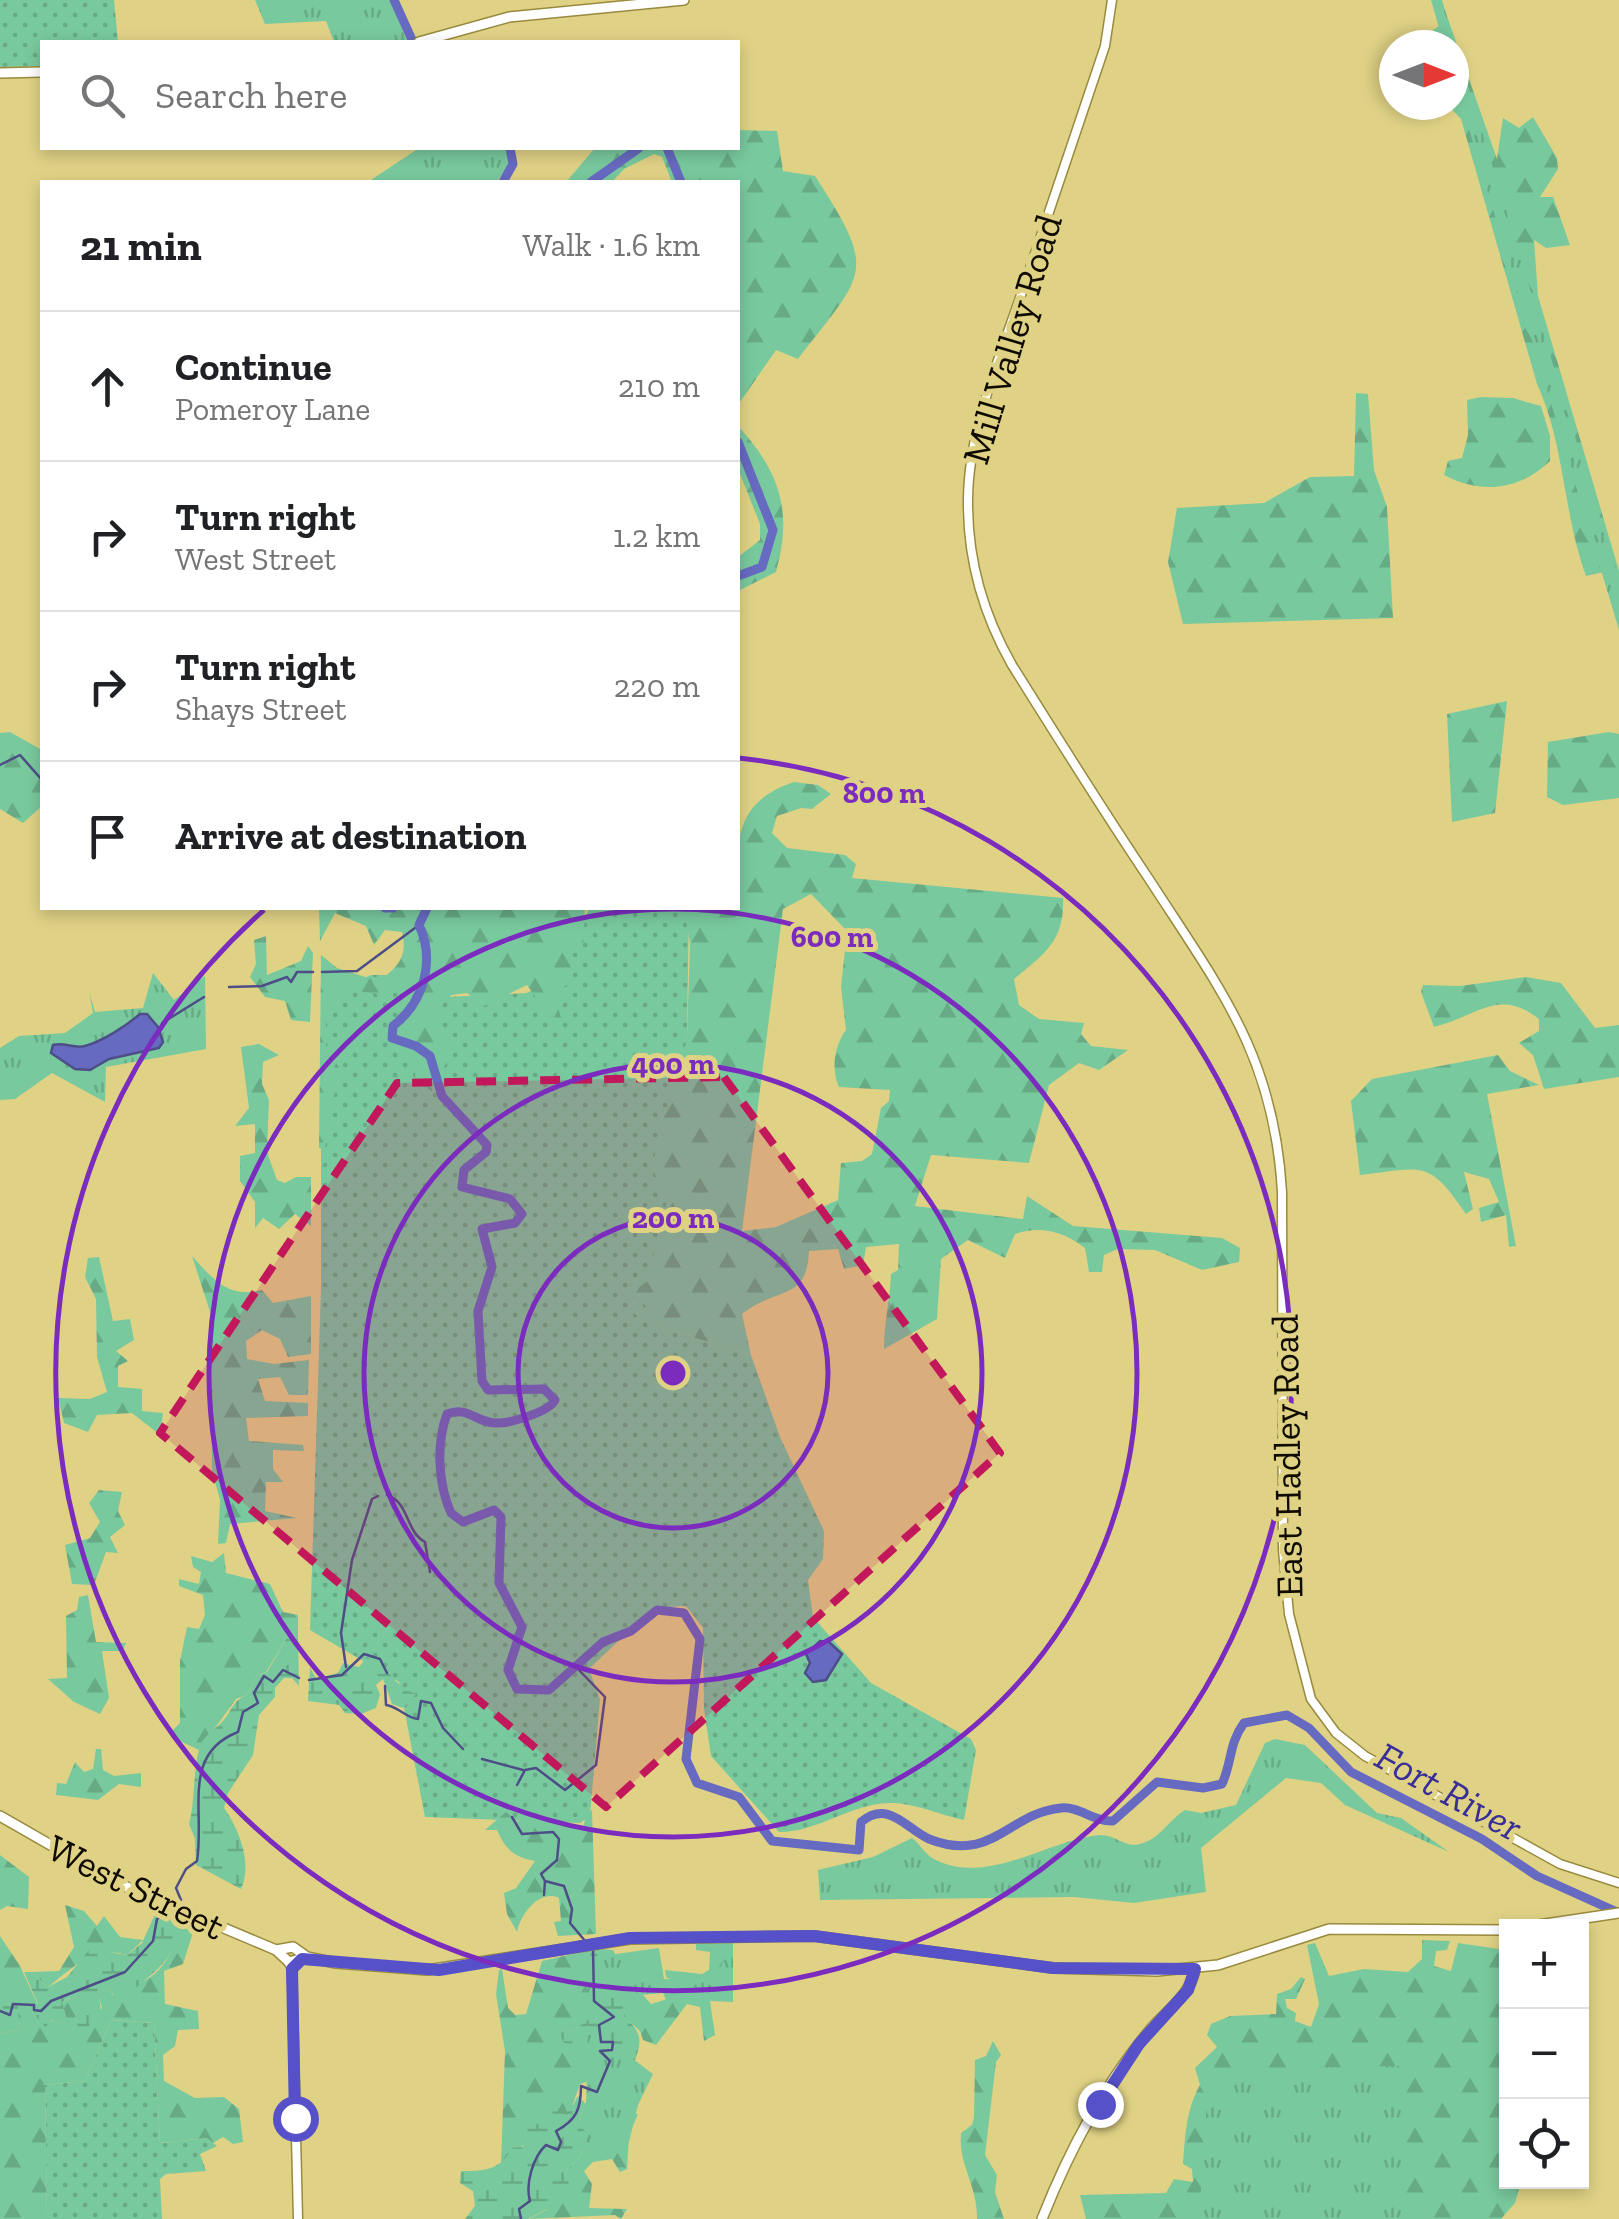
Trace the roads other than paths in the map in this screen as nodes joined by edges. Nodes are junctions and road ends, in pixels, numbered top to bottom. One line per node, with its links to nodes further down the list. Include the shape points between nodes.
1 (684, 0): 3 (main road, via 500,19)
2 (1112, 0): 6 (street, Mill Valley Road, via 1105,46 984,412 968,501 978,584 996,637)
3 (427, 40)
4 (40, 72): 5 (main road)
5 (0, 73)
6 (1149, 880): 8 (street, East Hadley Road, via 1244,1026 1276,1128 1283,1224 1283,1550 1292,1628 1311,1700 1336,1734 1365,1756 1553,1861)
7 (0, 1816): 12 (main road, West Street, via 115,1882)
8 (1619, 1883)
9 (1615, 1914): 10 (main road)
10 (1584, 1919)
11 (1499, 1930): 13 (main road, West Street, via 1335,1928)
12 (295, 1958): 13 (main road, West Street, via 439,1970 665,1936 834,1937 1053,1968); 14 (street)
13 (1195, 1969): 15 (main road, via 1188,1990 1110,2086)
14 (298, 2219)
15 (1042, 2219)

